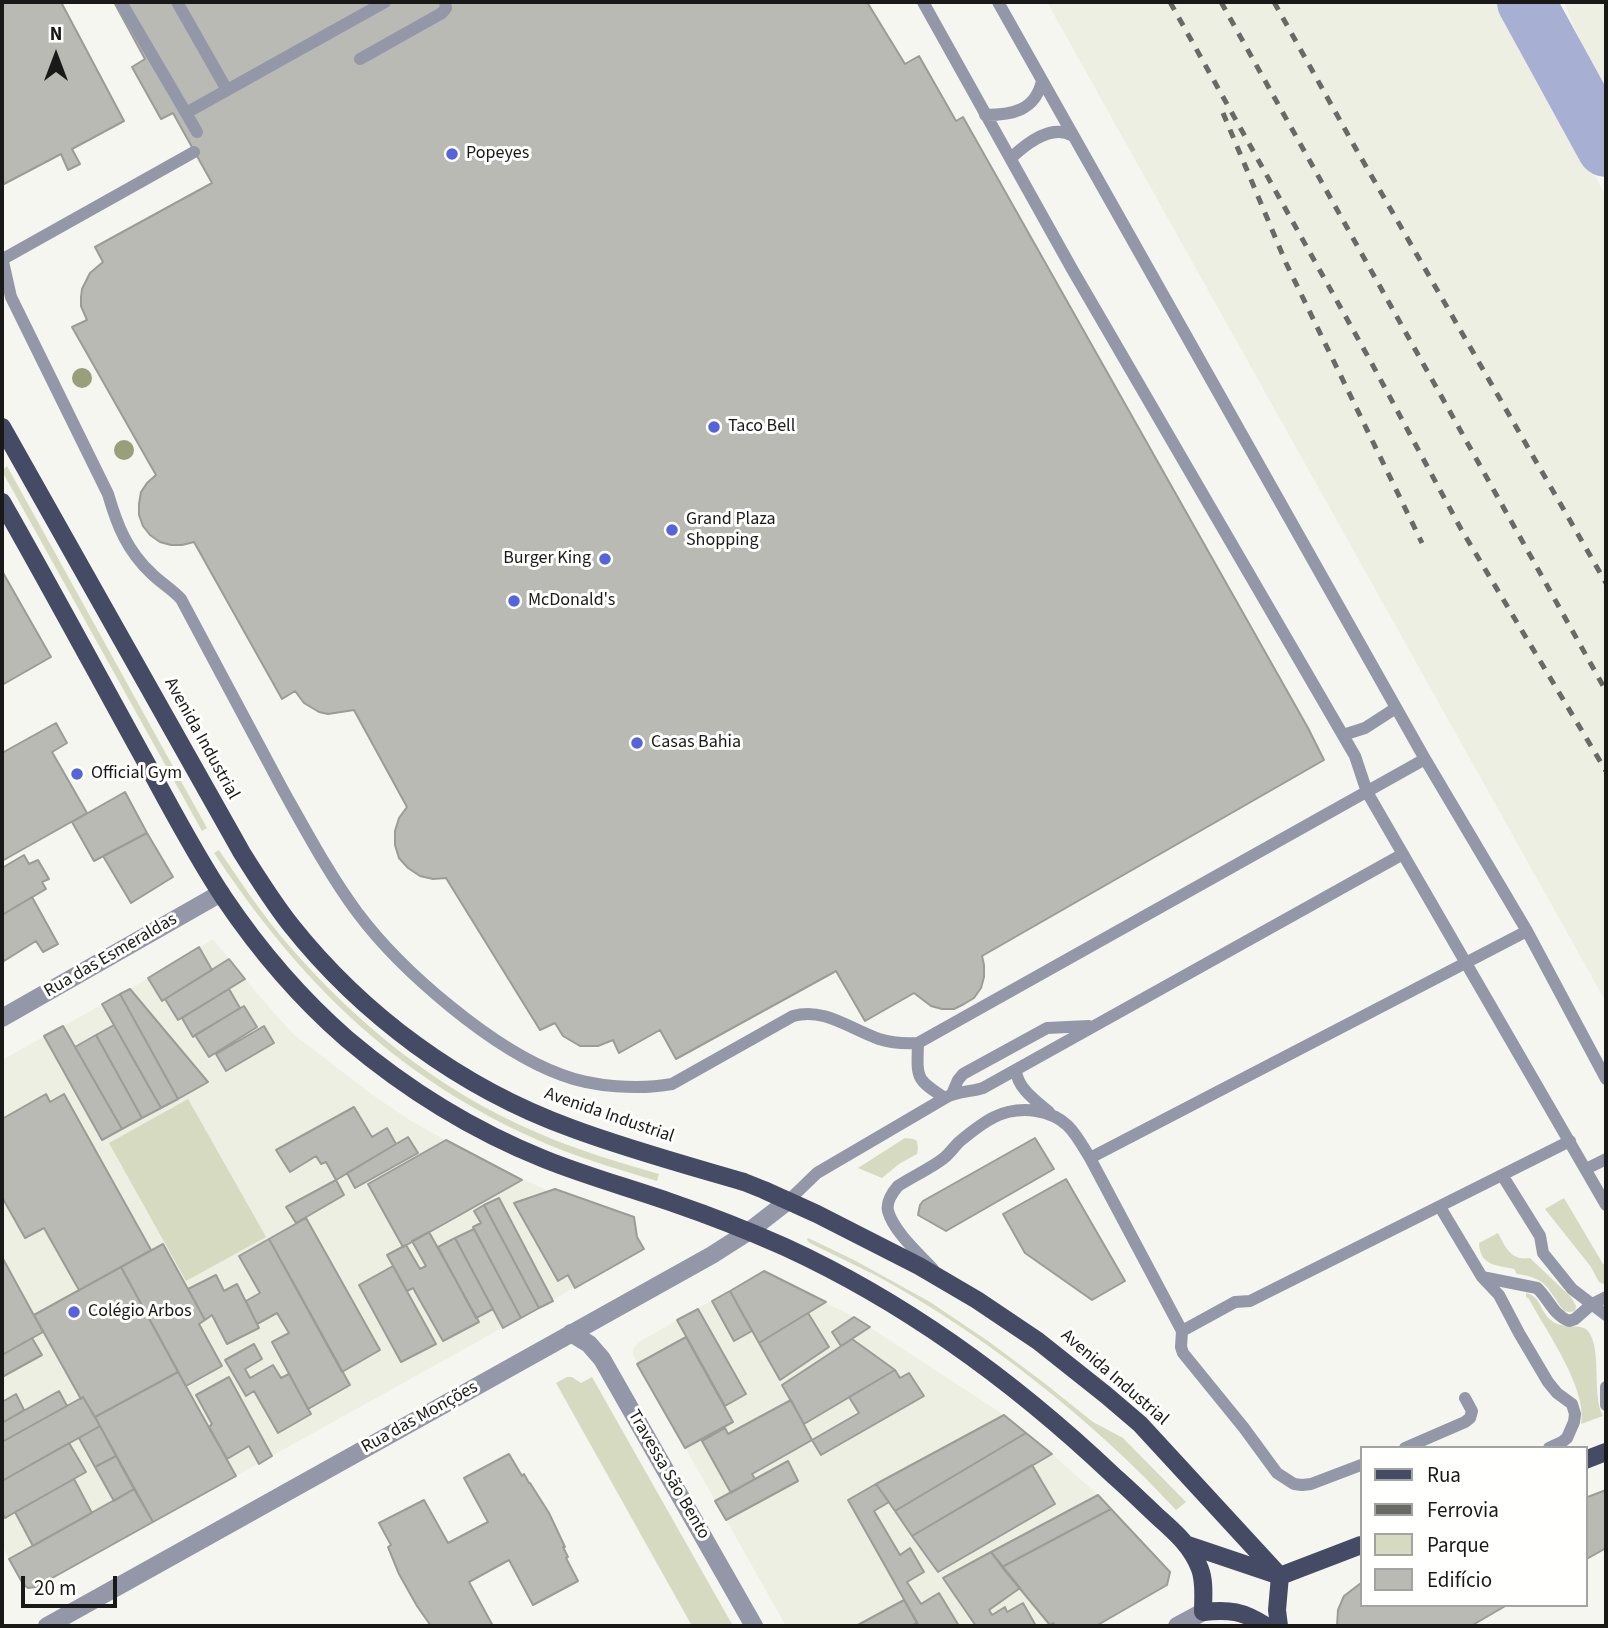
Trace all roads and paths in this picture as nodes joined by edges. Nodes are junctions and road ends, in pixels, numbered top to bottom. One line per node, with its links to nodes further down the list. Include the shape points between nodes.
1 (121, 2): 10 (lane)
2 (177, 2): 9 (lane)
3 (385, 2): 9 (lane)
4 (444, 2): 7 (lane, via 442,13)
5 (923, 2): 11 (lane)
6 (998, 2): 8 (lane)
7 (360, 59)
8 (1042, 81): 11 (lane, via 1039,94 1018,111); 13 (lane)
9 (227, 90): 10 (lane)
10 (186, 113): 12 (lane)
11 (985, 115): 15 (lane)
12 (197, 132)
13 (1073, 136): 15 (lane, via 1065,131 1046,134); 19 (lane)
14 (194, 152): 16 (lane)
15 (1011, 158): 20 (lane)
16 (2, 258): 29 (lane, via 11,297 108,494 124,540 152,575 181,599 317,852 355,909 384,944 443,999 537,1065 599,1084 672,1084 802,1013 823,1015 879,1039)
17 (2, 427): 39 (main road, Avenida Industrial, via 237,845 290,925 343,983 422,1049 499,1097 570,1128 744,1182)
18 (2, 502): 24 (main road)
19 (1396, 708): 20 (lane); 21 (lane)
20 (1343, 735): 22 (lane)
21 (1425, 759): 22 (lane); 25 (lane)
22 (1367, 792): 23 (lane); 29 (lane)
23 (1403, 854): 26 (lane); 28 (lane)
24 (221, 893): 27 (street, Rua das Esmeraldas); 42 (main road, via 265,955 317,1011 375,1062 439,1106 542,1158)
25 (1527, 932): 26 (lane); 31 (lane)
26 (1466, 963): 34 (lane); 35 (lane)
27 (2, 1018)
28 (1095, 1026): 30 (lane); 32 (lane, via 1047,1028 964,1074)
29 (918, 1042): 32 (lane, via 921,1081)
30 (1016, 1069): 32 (lane, via 984,1088); 33 (lane, via 1020,1084)
31 (1606, 1079)
32 (949, 1096): 39 (lane, via 817,1173)
33 (1053, 1115): 35 (lane, via 1076,1133); 44 (lane, via 1023,1109 1004,1112 893,1192 887,1210 895,1225)
34 (1570, 1141): 37 (lane); 38 (lane)
35 (1090, 1158): 48 (lane)
36 (1606, 1159): 37 (lane)
37 (1586, 1170): 40 (lane)
38 (1502, 1175): 41 (lane); 46 (lane, via 1541,1236 1543,1252 1572,1289)
39 (788, 1201): 42 (street, Rua das Monções); 44 (main road, Avenida Industrial)
40 (1606, 1205)
41 (1440, 1206): 43 (lane); 48 (lane)
42 (748, 1232): 49 (street, Rua das Monções); 58 (main road, via 849,1280 962,1350 1075,1439)
43 (1482, 1277): 46 (lane, via 1537,1288 1556,1314 1569,1321); 54 (lane, via 1499,1295 1548,1382 1572,1404 1574,1422 1567,1438)
44 (943, 1280): 60 (main road, Avenida Industrial, via 1038,1341 1140,1424)
45 (1606, 1297): 46 (lane)
46 (1592, 1304): 47 (lane)
47 (1606, 1315)
48 (1182, 1331): 57 (lane, via 1183,1353 1286,1480 1311,1484)
49 (571, 1334): 62 (street, Rua das Monções); 63 (street, Travessa São Bento, via 589,1344 602,1359)
50 (1606, 1387): 52 (lane)
51 (1465, 1398): 53 (lane, via 1472,1411 1470,1418)
52 (1606, 1405)
53 (1410, 1446)
54 (1554, 1446)
55 (1606, 1452): 56 (main road)
56 (1587, 1459)
57 (1360, 1465)
58 (1188, 1545): 60 (main road); 61 (main road, via 1203,1582)
59 (1360, 1545): 60 (main road)
60 (1280, 1576): 66 (main road)
61 (1203, 1612): 64 (street); 65 (main road, via 1239,1612)
62 (47, 1626)
63 (754, 1626)
64 (1177, 1626)
65 (1266, 1626)
66 (1279, 1626)

